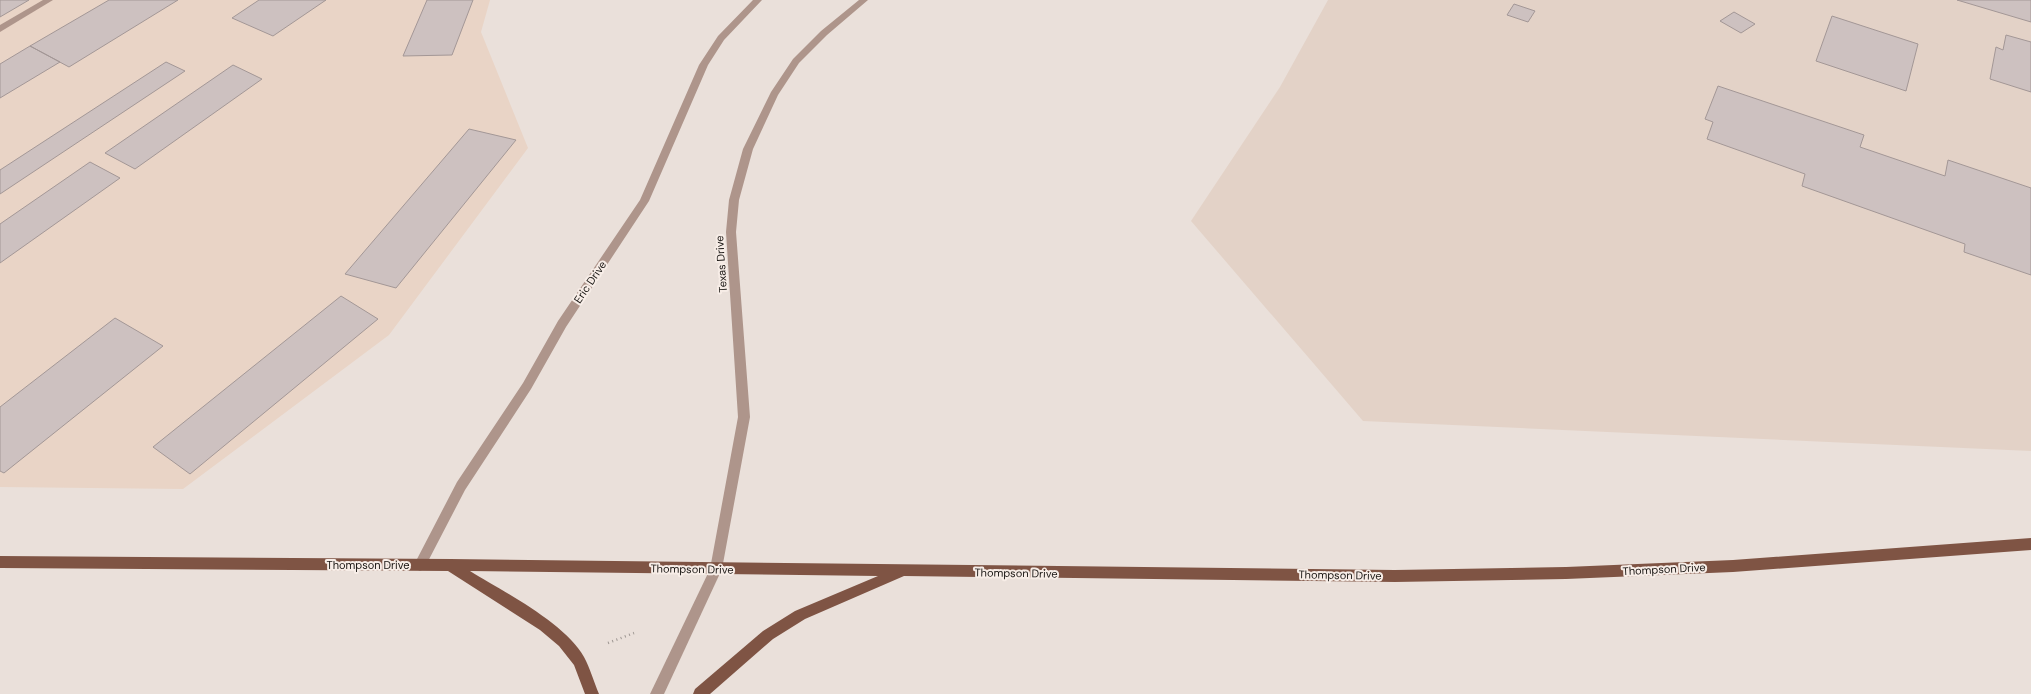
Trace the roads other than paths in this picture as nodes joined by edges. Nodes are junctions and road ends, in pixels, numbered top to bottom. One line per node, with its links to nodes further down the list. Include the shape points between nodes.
1 (49, 0): 4 (street)
2 (758, 0): 7 (street, Eric Drive, via 721,38 704,65 644,201 562,324 528,386 461,486)
3 (864, 0): 9 (street, Texas Drive, via 824,33 796,61 774,94 748,149 734,200 731,232 744,418)
4 (0, 29)
5 (2031, 544): 10 (main road, Thompson Drive, via 1733,566 1558,573 1395,576)
6 (0, 562): 7 (main road, Thompson Drive)
7 (420, 565): 8 (main road, Thompson Drive)
8 (449, 565): 9 (main road, Thompson Drive); 11 (main road, via 545,626 564,642 579,661)
9 (716, 569): 10 (main road, Thompson Drive); 12 (street, Texas Drive)
10 (903, 572): 13 (main road, via 800,615 768,635)
11 (592, 694)
12 (658, 694)
13 (700, 694)

